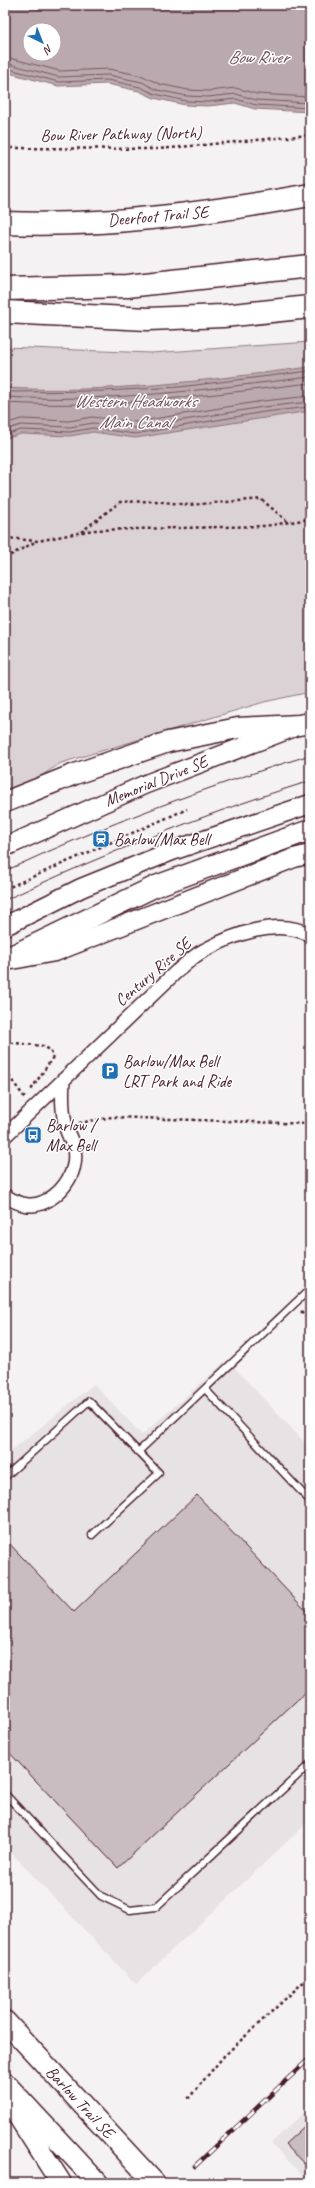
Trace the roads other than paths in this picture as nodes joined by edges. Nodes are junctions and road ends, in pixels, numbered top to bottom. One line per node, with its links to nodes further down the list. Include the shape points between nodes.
1 (310, 195): 2 (highway, Deerfoot Trail SE, via 232,209 137,220)
2 (5, 223)
3 (310, 266): 4 (highway, via 127,286)
4 (5, 289)
5 (310, 302): 8 (highway)
6 (310, 307): 8 (highway)
7 (5, 312): 8 (highway, via 148,319)
8 (237, 314)
9 (304, 724): 10 (main road, via 238,728 168,742 75,774); 13 (main road, Memorial Drive SE, via 146,784)
10 (5, 802)
11 (310, 804): 15 (main road, via 172,851 81,888)
12 (310, 830): 17 (main road, via 156,886)
13 (5, 847)
14 (310, 854): 17 (main road, via 294,858 55,952)
15 (5, 926)
16 (310, 934): 18 (street, Century Rise SE, via 280,928 250,932 202,952 176,972)
17 (5, 960)
18 (63, 1080): 19 (street, Century Rise SE); 20 (street, via 62,1104 65,1125 74,1150 73,1167 66,1186 39,1204 26,1206)
19 (5, 1136)
20 (5, 1196)
21 (310, 1289): 22 (lane)
22 (205, 1388): 23 (lane); 25 (lane)
23 (138, 1452): 24 (lane, via 89,1401); 26 (lane, via 158,1473)
24 (5, 1477)
25 (310, 1501)
26 (92, 1535)
27 (310, 1764): 28 (lane, via 156,1907 130,1910 101,1896)
28 (5, 1794)
29 (5, 2021): 33 (main road, Barlow Trail SE)
30 (6, 2085): 31 (main road, via 13,2108); 32 (main road)
31 (61, 2183)
32 (98, 2183)
33 (155, 2183)

